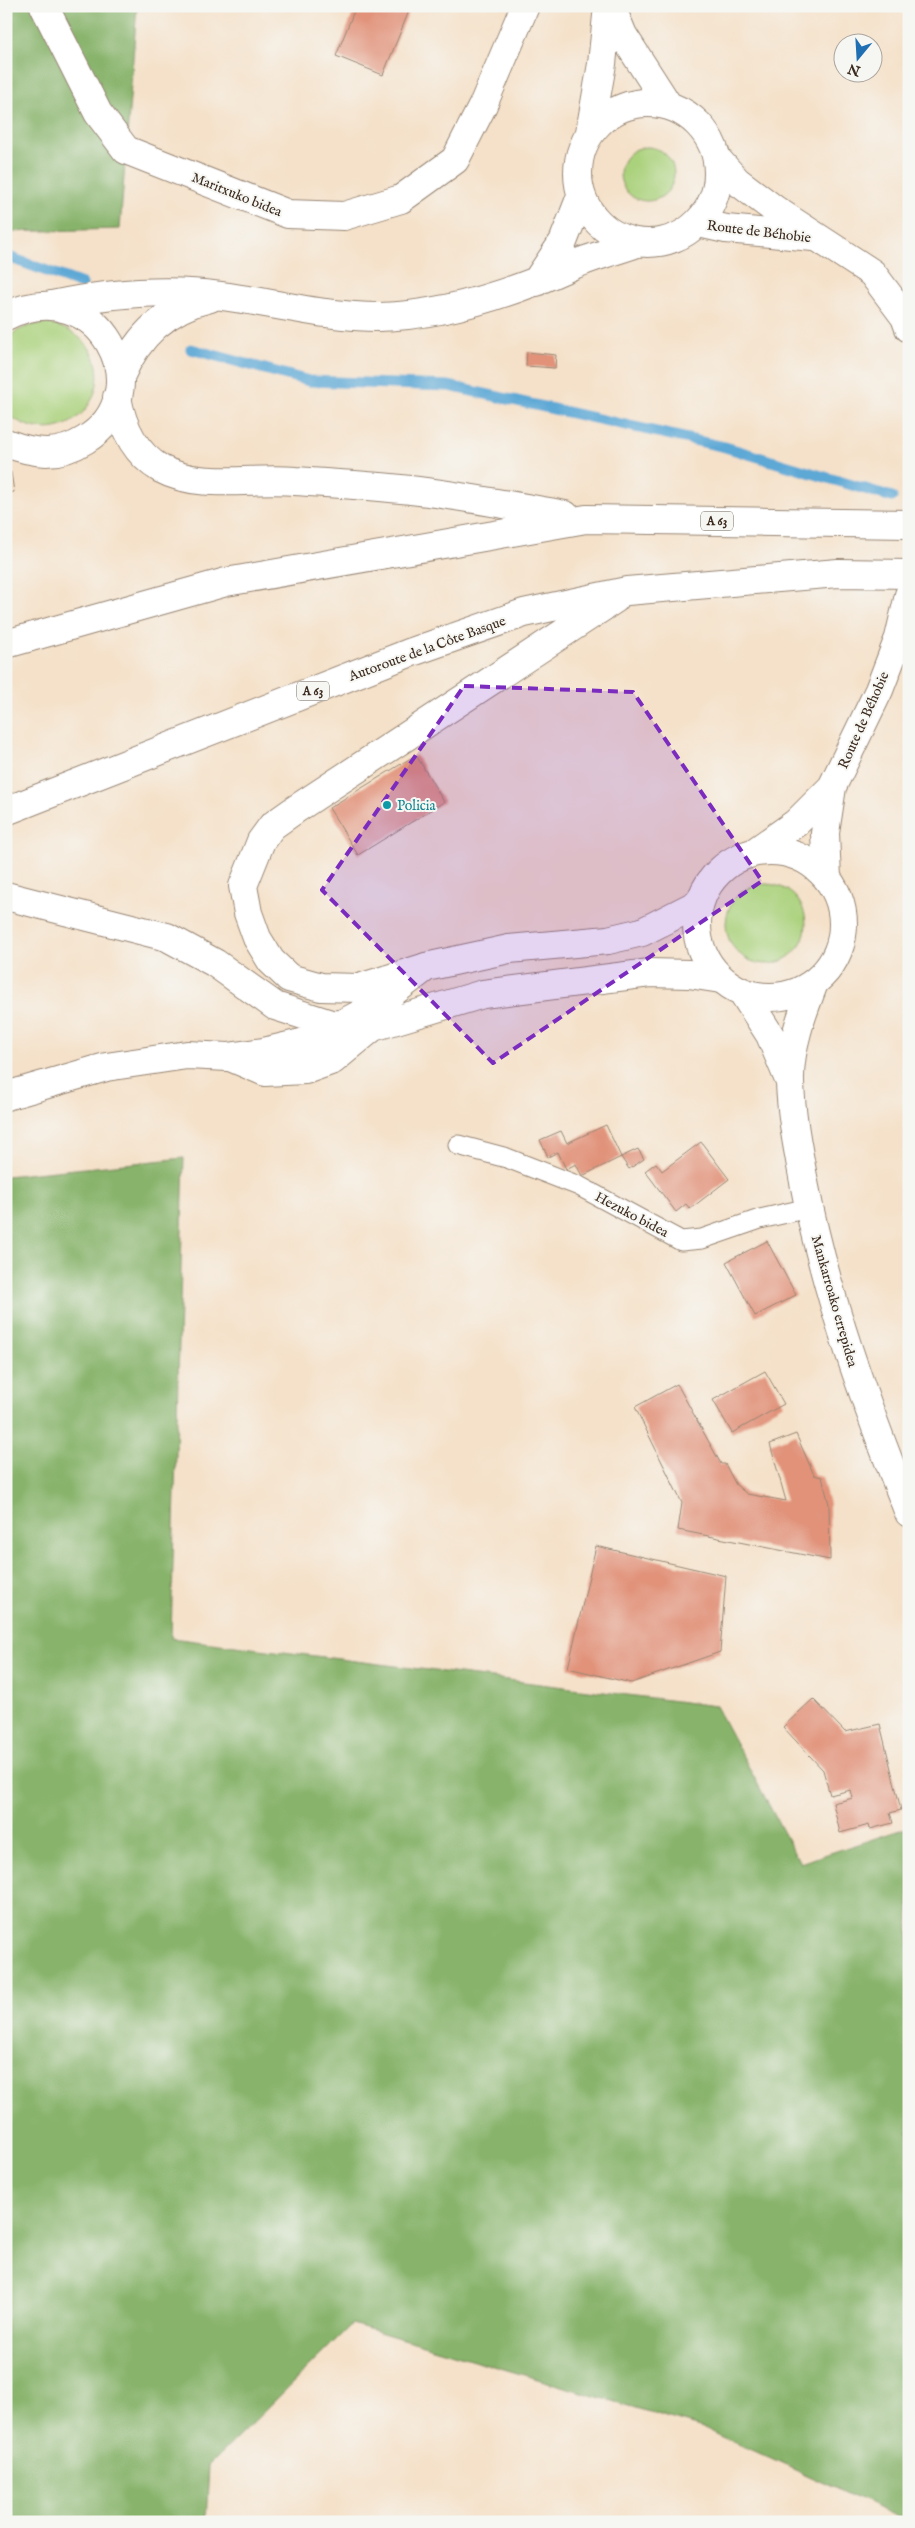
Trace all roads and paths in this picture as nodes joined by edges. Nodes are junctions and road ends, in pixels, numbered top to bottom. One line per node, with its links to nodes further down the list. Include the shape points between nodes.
1 (44, 6): 2 (main road, Maritxuko bidea, via 98,113 126,150 288,214 344,216 401,199 455,160 483,105)
2 (525, 6)
3 (610, 6): 4 (main road, via 623,34); 5 (main road)
4 (668, 105): 5 (main road, via 646,102 625,106); 6 (main road, via 701,125)
5 (590, 132): 7 (main road, via 578,163)
6 (718, 160): 8 (main road, via 719,183 712,205); 9 (main road, Route de Béhobie, via 737,181)
7 (581, 196): 10 (main road, via 597,222 609,232); 11 (main road, via 563,242)
8 (699, 223): 9 (main road, Route de Béhobie, via 726,229); 10 (main road, via 670,240 654,244)
9 (819, 238): 15 (main road, Route de Béhobie, via 872,273 905,317)
10 (637, 243): 11 (main road, via 585,260)
11 (536, 282): 12 (main road, via 460,306 381,316 341,315)
12 (222, 296): 13 (main road, via 138,292); 16 (main road, via 176,310 156,324 129,357)
13 (52, 305): 14 (main road, via 35,305); 16 (main road, via 74,310 93,321 107,338 117,358)
14 (6, 316)
15 (909, 328)
16 (119, 387): 17 (main road, via 109,418 93,436 73,448 51,453 28,451); 18 (main road, via 121,418 143,455 160,468 181,477 292,480 426,492)
17 (6, 443)
18 (586, 519): 19 (main road, A 63); 23 (main road, A 63, via 226,582)
19 (909, 524)
20 (909, 574): 21 (main road, Autoroute de la Côte Basque / A 63, via 838,573)
21 (627, 591): 25 (main road, Autoroute de la Côte Basque / A 63, via 524,613 409,653); 30 (main road, via 296,808 272,826 261,841 244,886 248,913 257,938 271,961 289,978 321,987 359,988)
22 (909, 595): 24 (main road, Route de Béhobie, via 899,638 879,690)
23 (6, 644)
24 (832, 787): 26 (main road, Route de Béhobie, via 796,823); 27 (main road, Route de Béhobie, via 825,833)
25 (6, 812)
26 (756, 851): 27 (main road, via 776,850 795,854 813,864); 29 (main road, via 736,858 720,869 707,884)
27 (827, 878): 31 (main road, via 837,894 843,914 843,933 838,952 828,970)
28 (6, 896): 33 (main road, via 167,937 215,963 275,1006 331,1024)
29 (699, 903): 30 (main road, via 642,932 608,940 509,949); 32 (main road, via 698,944 707,963)
30 (426, 967): 33 (main road, via 372,1008)
31 (814, 983): 32 (main road, via 780,997 761,997); 36 (main road, Mankarroako errepidea, via 797,1032)
32 (732, 986): 34 (main road, via 689,974 650,973 482,994); 36 (main road, Mankarroako errepidea, via 770,1035)
33 (341, 1024): 34 (main road); 35 (main road, via 309,1040)
34 (372, 1027): 35 (main road, via 333,1060 305,1070 265,1072)
35 (228, 1057): 37 (main road, via 187,1056 106,1067)
36 (790, 1081): 39 (main road, Mankarroako errepidea)
37 (6, 1096)
38 (458, 1145): 39 (lane, Hezuko bidea, via 508,1158 579,1186 681,1241 702,1239 760,1219)
39 (809, 1208): 40 (main road, Mankarroako errepidea, via 843,1338)
40 (909, 1513)

